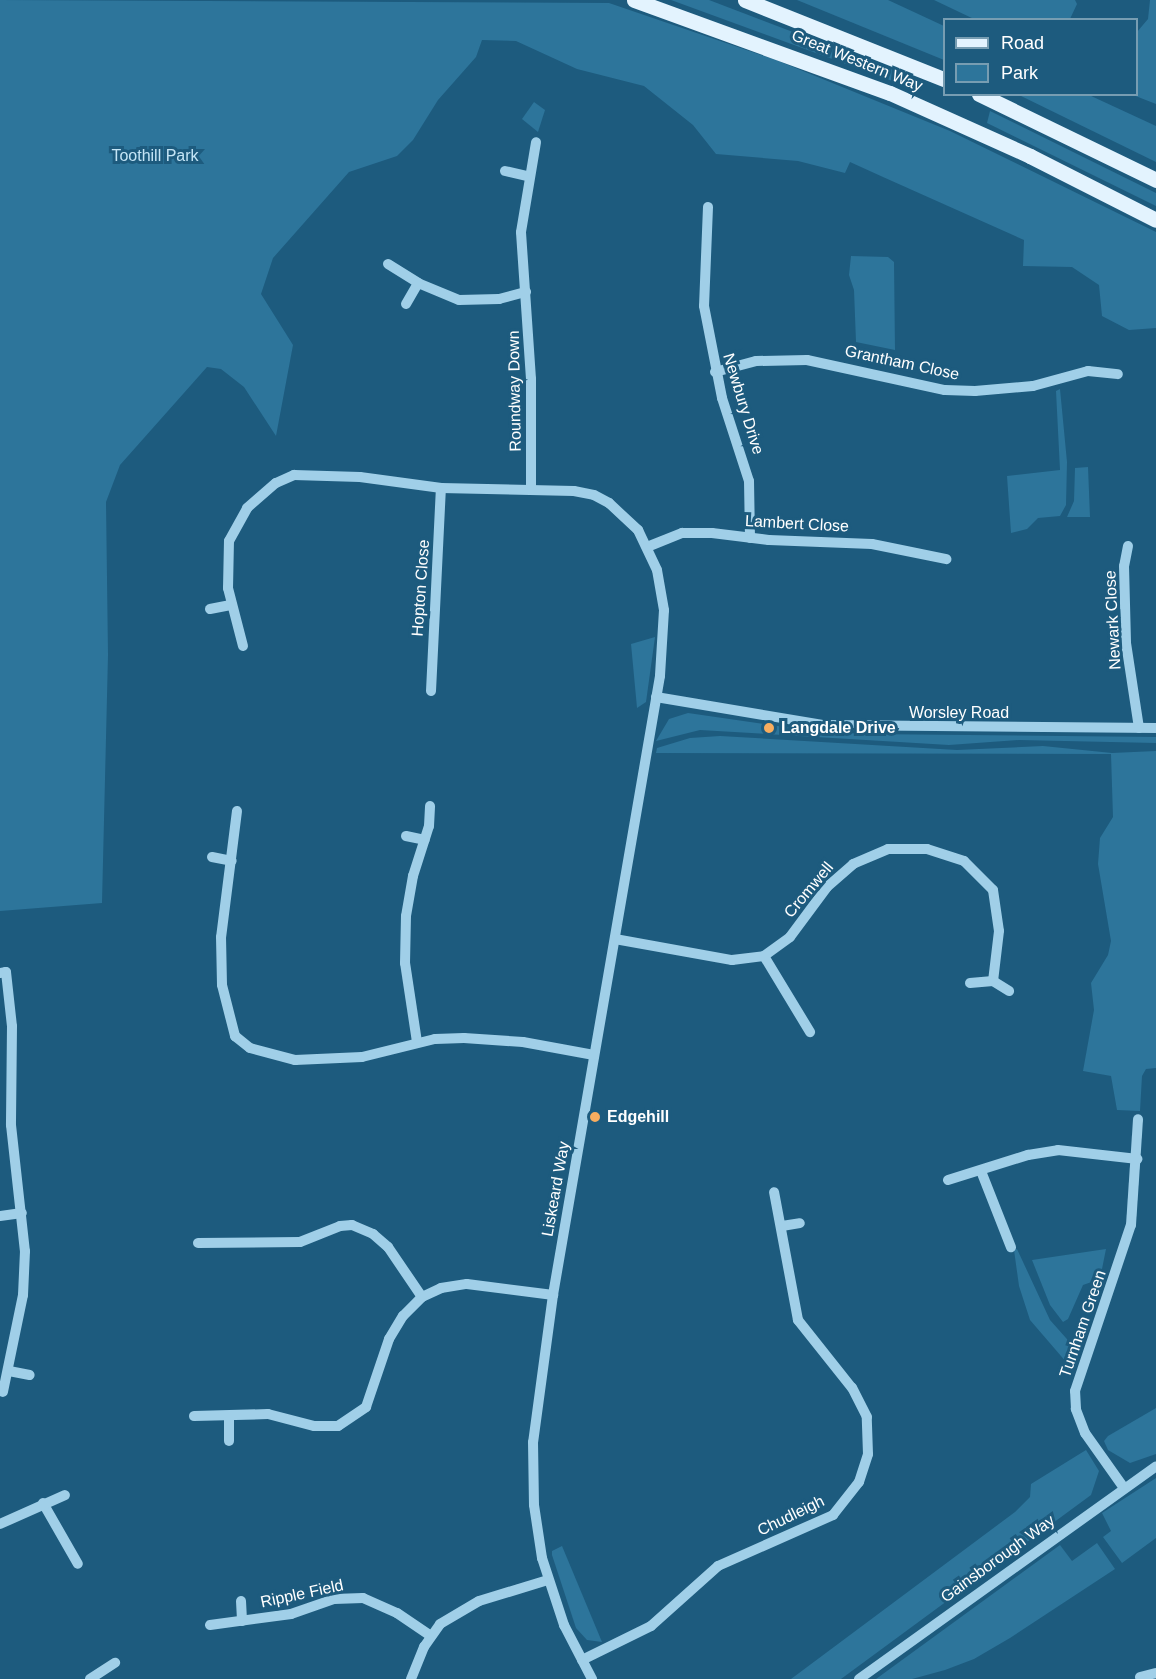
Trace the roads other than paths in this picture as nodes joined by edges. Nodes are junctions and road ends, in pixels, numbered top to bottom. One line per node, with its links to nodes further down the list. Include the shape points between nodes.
1 (634, 0): 10 (main road, Great Western Way, via 890,93 1030,156)
2 (745, 0): 3 (main road, Great Western Way)
3 (943, 78)
4 (983, 96): 8 (main road)
5 (536, 142): 7 (street, Roundway Down)
6 (505, 171): 7 (street)
7 (527, 176): 13 (street, Roundway Down, via 521,232)
8 (1156, 180)
9 (708, 207): 15 (street, Newbury Drive, via 704,306)
10 (1156, 220)
11 (388, 264): 12 (street)
12 (418, 283): 13 (street, via 459,300); 14 (street)
13 (526, 292): 18 (street, Roundway Down)
14 (406, 304)
15 (715, 372): 16 (street, Grantham Close, via 756,361 807,360 945,390 975,392 1034,386 1088,371); 19 (street, Newbury Drive, via 749,481)
16 (1118, 374)
17 (441, 488): 18 (street); 23 (street, via 313,474 276,483 247,508 229,541); 26 (street, Hopton Close)
18 (531, 489): 21 (street, via 594,495 623,515)
19 (750, 538): 21 (street, Lambert Close, via 682,533); 22 (street, Lambert Close, via 872,544)
20 (1128, 546): 28 (street, Newark Close, via 1124,566 1126,643)
21 (647, 547): 27 (street, via 663,591)
22 (946, 559)
23 (231, 605): 24 (street); 25 (street)
24 (210, 609)
25 (243, 646)
26 (431, 691)
27 (656, 697): 28 (street, Worsley Road, via 823,725); 36 (street, Liskeard Way)
28 (1139, 728): 29 (street, Worsley Road)
29 (1156, 728)
30 (430, 806): 33 (street)
31 (237, 811): 35 (street)
32 (406, 836): 33 (street)
33 (425, 840): 43 (street, via 406,916 405,963)
34 (212, 857): 35 (street)
35 (232, 861): 43 (street, via 221,937 225,1004 235,1036 259,1053 295,1060 362,1057)
36 (615, 939): 37 (street, via 713,957); 44 (street, Liskeard Way)
37 (764, 956): 39 (street, Cromwell, via 790,937 827,887 848,868 874,853 908,847 964,861 993,890 999,931); 42 (street)
38 (0, 972): 50 (street, via 6,972 12,1026 11,1125)
39 (993, 981): 40 (street); 41 (street)
40 (970, 983)
41 (1009, 992)
42 (810, 1032)
43 (417, 1042): 44 (street, via 492,1039)
44 (594, 1055): 56 (street, Liskeard Way)
45 (1138, 1119): 46 (street, Turnham Green)
46 (1137, 1159): 47 (street, via 1059,1150); 65 (street, Turnham Green, via 1130,1231 1075,1391 1076,1409 1085,1433)
47 (981, 1171): 48 (street); 55 (street)
48 (948, 1180)
49 (774, 1192): 53 (street, Chudleigh)
50 (22, 1212): 51 (street); 58 (street, via 25,1273)
51 (0, 1216)
52 (800, 1223): 53 (street)
53 (782, 1226): 75 (street, Chudleigh, via 798,1320 852,1388 867,1417 868,1454 856,1490 827,1518 718,1566 651,1626)
54 (198, 1243): 57 (street, via 300,1242 352,1225 373,1234 388,1247)
55 (1011, 1247)
56 (553, 1295): 57 (street, via 467,1284 441,1288); 70 (street, Liskeard Way, via 533,1442 534,1505)
57 (422, 1297): 62 (street, via 389,1338 371,1400 348,1422 326,1428 268,1414)
58 (9, 1371): 59 (street); 60 (street)
59 (30, 1375)
60 (3, 1392)
61 (194, 1416): 62 (street)
62 (229, 1416): 63 (street)
63 (229, 1441)
64 (1156, 1466): 65 (street, Gainsborough Way)
65 (1125, 1488): 82 (street, Gainsborough Way)
66 (65, 1495): 67 (street)
67 (43, 1503): 68 (street); 69 (street)
68 (0, 1524)
69 (78, 1564)
70 (548, 1580): 74 (street, via 478,1601 440,1624); 75 (street, Liskeard Way)
71 (241, 1601): 72 (street, Ripple Field)
72 (242, 1621): 73 (street, Ripple Field); 74 (street, Ripple Field, via 291,1614 334,1599 363,1598 397,1613)
73 (210, 1625)
74 (430, 1636): 80 (street)
75 (582, 1660): 81 (street, Liskeard Way)
76 (115, 1663): 79 (street)
77 (1156, 1672): 78 (street)
78 (1140, 1677)
79 (90, 1679)
80 (411, 1679)
81 (592, 1679)
82 (859, 1679)

